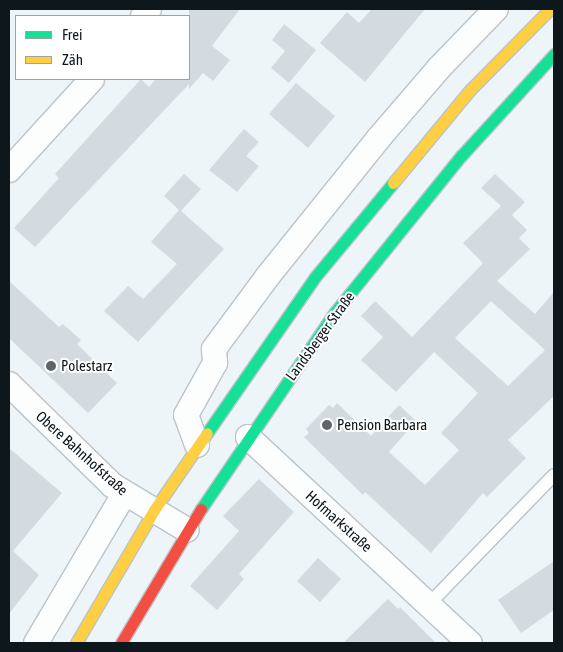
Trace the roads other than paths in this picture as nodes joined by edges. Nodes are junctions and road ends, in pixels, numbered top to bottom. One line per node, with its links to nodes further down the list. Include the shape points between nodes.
1 (496, 9): 8 (street, via 439,68 378,139 214,349 214,363 186,415)
2 (550, 9): 8 (main road, via 470,90 315,277)
3 (554, 54): 7 (main road, Landsberger Straße, via 461,156 341,304)
4 (91, 80): 5 (street)
5 (9, 170)
6 (9, 384): 10 (street, Obere Bahnhofstraße)
7 (248, 437): 12 (main road, Landsberger Straße); 13 (street, Hofmarkstraße)
8 (197, 445): 11 (main road)
9 (554, 475): 13 (lane)
10 (124, 494): 11 (street, Obere Bahnhofstraße); 14 (street)
11 (154, 510): 12 (street, Obere Bahnhofstraße); 15 (main road)
12 (187, 530): 16 (main road, Landsberger Straße)
13 (430, 603): 17 (street, Hofmarkstraße)
14 (41, 636): 15 (street)
15 (74, 643)
16 (120, 643)
17 (470, 643)

